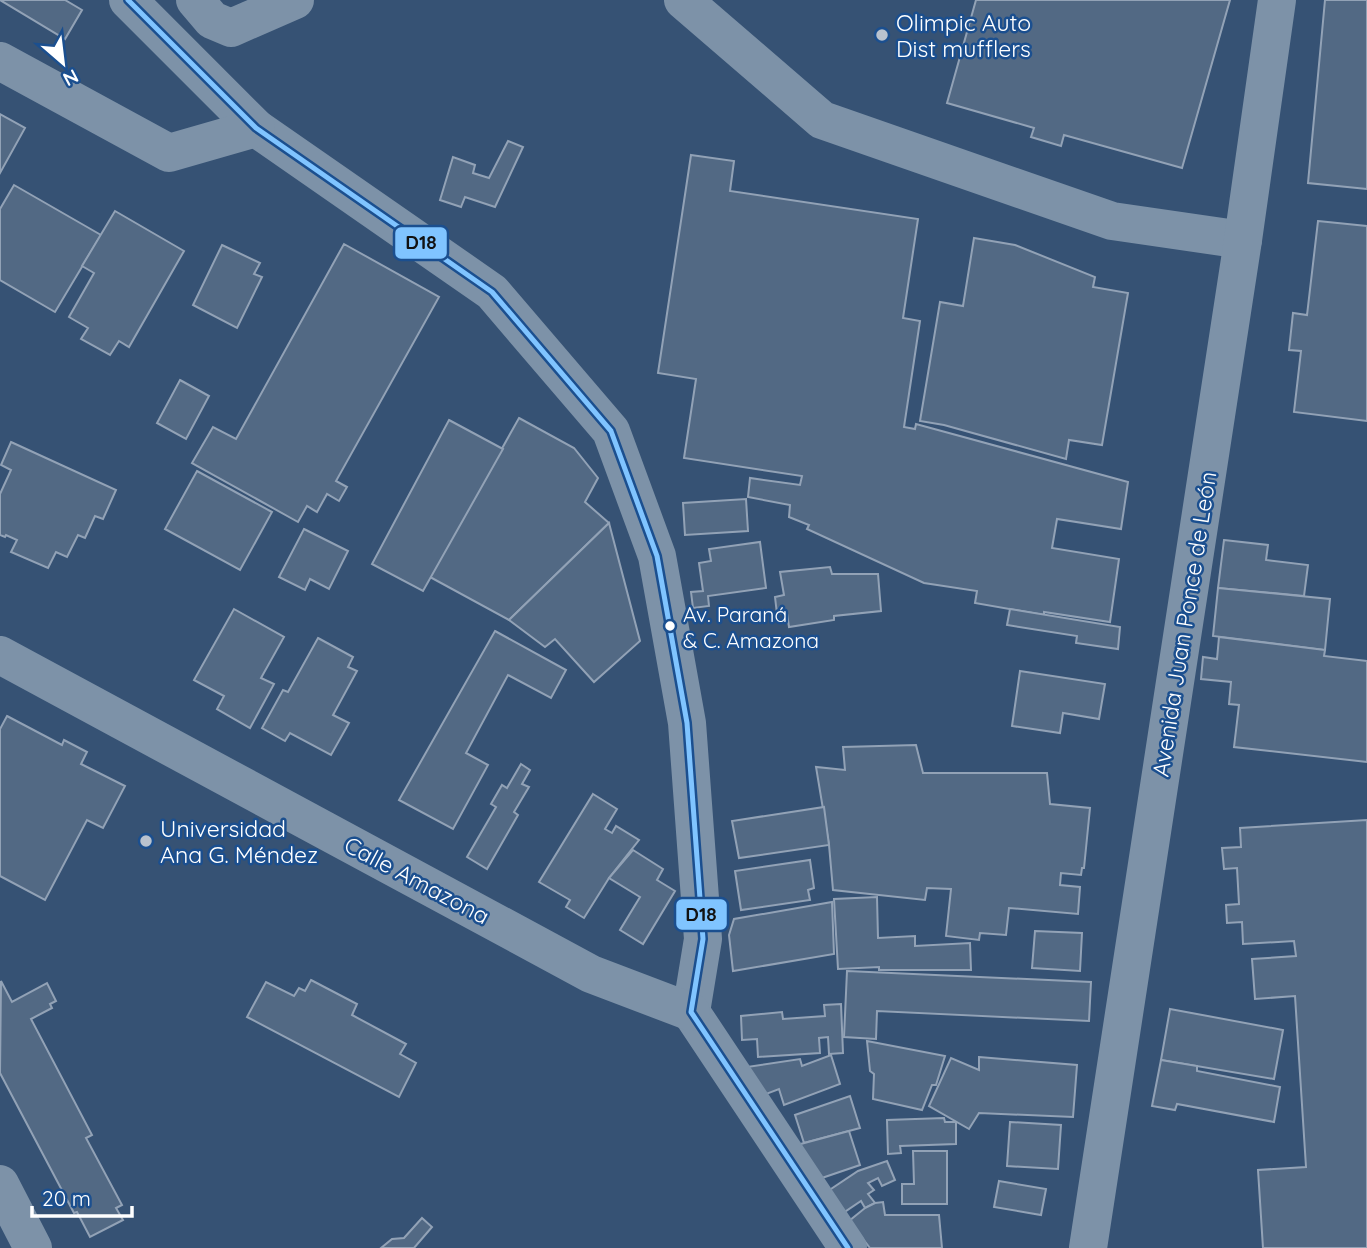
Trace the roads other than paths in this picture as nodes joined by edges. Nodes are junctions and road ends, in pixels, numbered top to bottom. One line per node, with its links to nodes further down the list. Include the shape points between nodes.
1 (128, 0): 7 (street)
2 (195, 0): 3 (street, via 212,20 231,28)
3 (295, 0)
4 (683, 0): 8 (street, via 822,120 1112,221)
5 (1277, 0): 8 (street, Avenida Juan Ponce de León)
6 (0, 61): 7 (street, via 169,153)
7 (256, 128): 10 (street, via 492,292 611,431 657,556 687,723 703,939)
8 (1243, 240): 14 (street, Avenida Juan Ponce de León)
9 (0, 655): 10 (street, Calle Amazona, via 591,974)
10 (691, 1012): 13 (street)
11 (0, 1184): 12 (street)
12 (33, 1248)
13 (848, 1248)
14 (1087, 1248)

